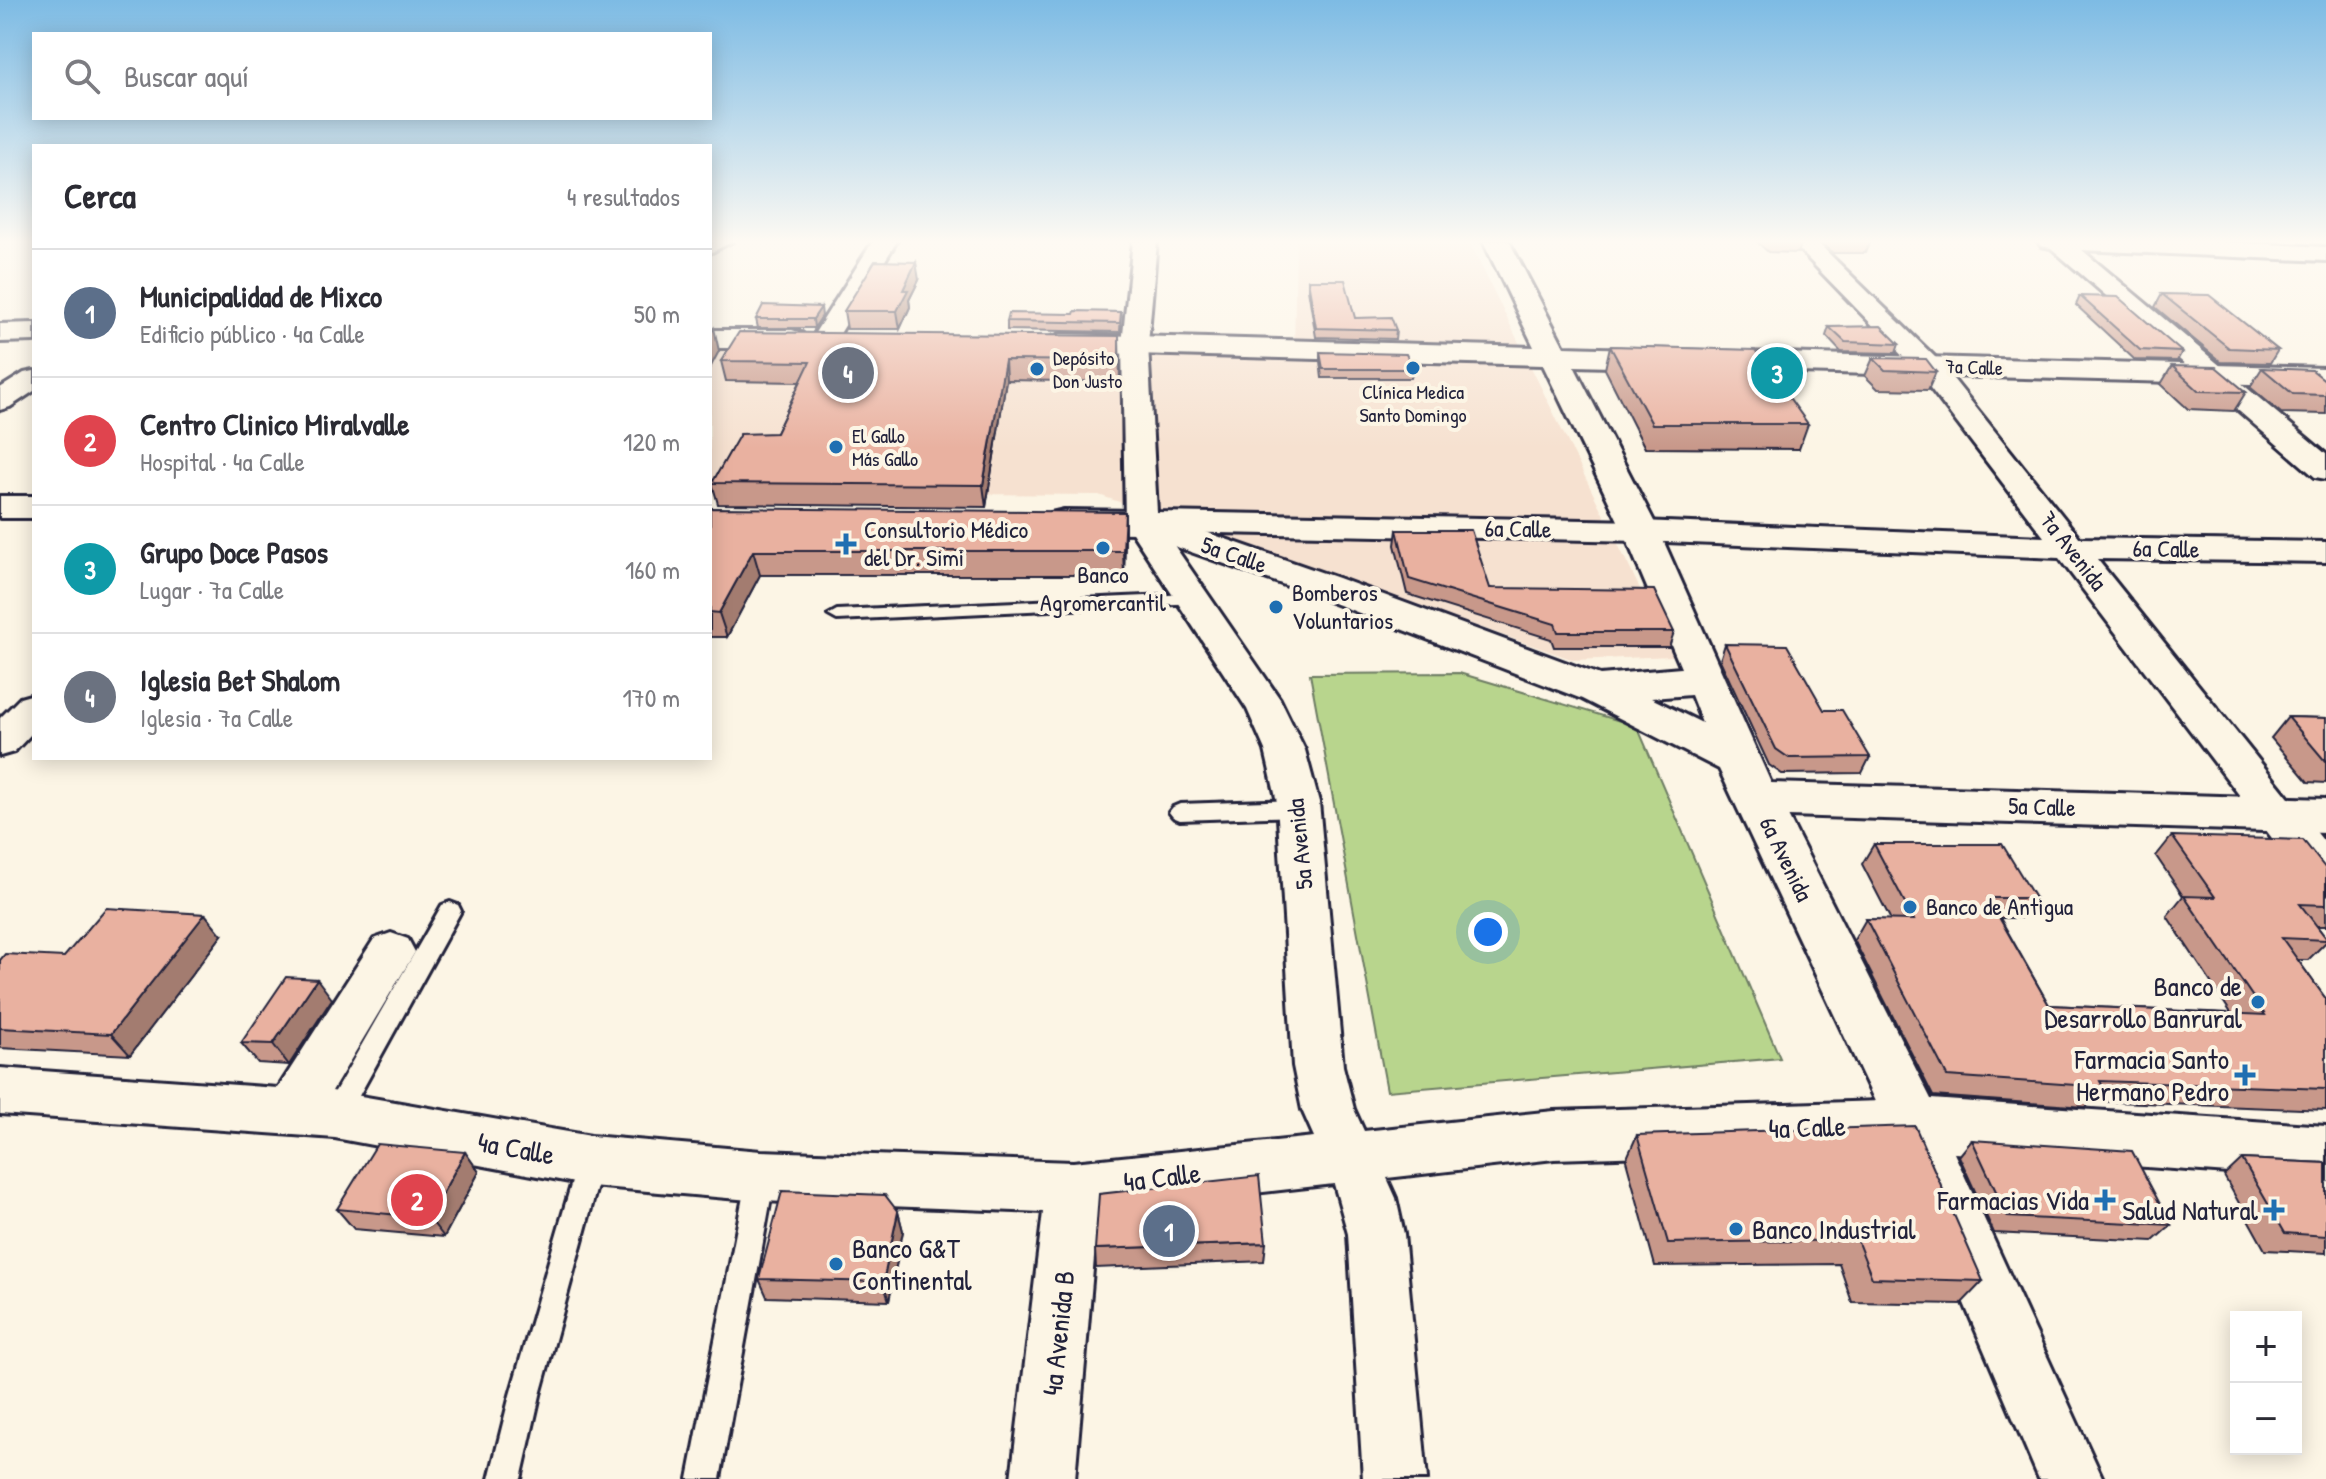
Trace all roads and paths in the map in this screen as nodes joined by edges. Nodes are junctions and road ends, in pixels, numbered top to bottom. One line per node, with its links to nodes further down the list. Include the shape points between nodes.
1 (842, 310): 9 (street)
2 (1138, 310): 12 (street)
3 (1531, 310): 13 (street, 6a Avenida)
4 (1872, 310): 14 (street, 7a Avenida)
5 (2136, 310): 15 (street)
6 (32, 332): 7 (street)
7 (0, 333)
8 (712, 339): 9 (street)
9 (824, 339): 10 (street)
10 (855, 340)
11 (1026, 342): 12 (street, 7a Calle)
12 (1135, 344): 13 (street, 7a Calle); 23 (street)
13 (1554, 356): 14 (street, 7a Calle); 24 (street, 6a Avenida)
14 (1928, 366): 15 (street, 7a Calle); 25 (street, 7a Avenida)
15 (2210, 374): 16 (street, 7a Calle); 19 (street)
16 (2326, 377)
17 (32, 380): 18 (street)
18 (0, 401)
19 (2326, 470)
20 (0, 507): 21 (street)
21 (32, 507)
22 (1029, 521): 23 (street, 6a Calle)
23 (1141, 522): 24 (street, 6a Calle); 27 (street, 5a Avenida); 30 (street, 5a Calle)
24 (1641, 531): 25 (street, 6a Calle); 29 (street, 6a Avenida)
25 (2071, 548): 26 (street, 6a Calle); 36 (street, 7a Avenida)
26 (2326, 552)
27 (1191, 599): 28 (lane); 34 (street, 5a Avenida, via 1266,708 1285,750)
28 (837, 615)
29 (1707, 680): 30 (street, 5a Calle); 33 (street, 6a Avenida)
30 (1597, 689): 33 (street, 5a Calle)
31 (32, 709): 32 (street)
32 (0, 742)
33 (1747, 779): 36 (street, 5a Calle); 43 (street, 6a Avenida)
34 (1298, 808): 35 (lane); 45 (street, 5a Avenida, via 1318,1066 1328,1110)
35 (1180, 812)
36 (2275, 813): 37 (street, 5a Calle); 38 (street, 7a Avenida)
37 (2326, 816)
38 (2326, 876)
39 (450, 911): 42 (lane)
40 (391, 952): 42 (street)
41 (0, 1091): 42 (street, 4a Calle)
42 (314, 1113): 46 (street, 4a Calle)
43 (1914, 1124): 44 (street, 4a Calle); 45 (street, 4a Calle, via 1554,1135); 53 (street, 6a Avenida)
44 (2326, 1153)
45 (1352, 1157): 48 (street, 4a Calle); 52 (street, 5a Avenida, via 1376,1234)
46 (591, 1161): 47 (street, 4a Calle); 49 (lane)
47 (761, 1176): 48 (street, 4a Calle); 50 (lane)
48 (1073, 1188): 51 (street, 4a Avenida B)
49 (505, 1479)
50 (704, 1479)
51 (1043, 1479)
52 (1395, 1479)
53 (2071, 1479)

